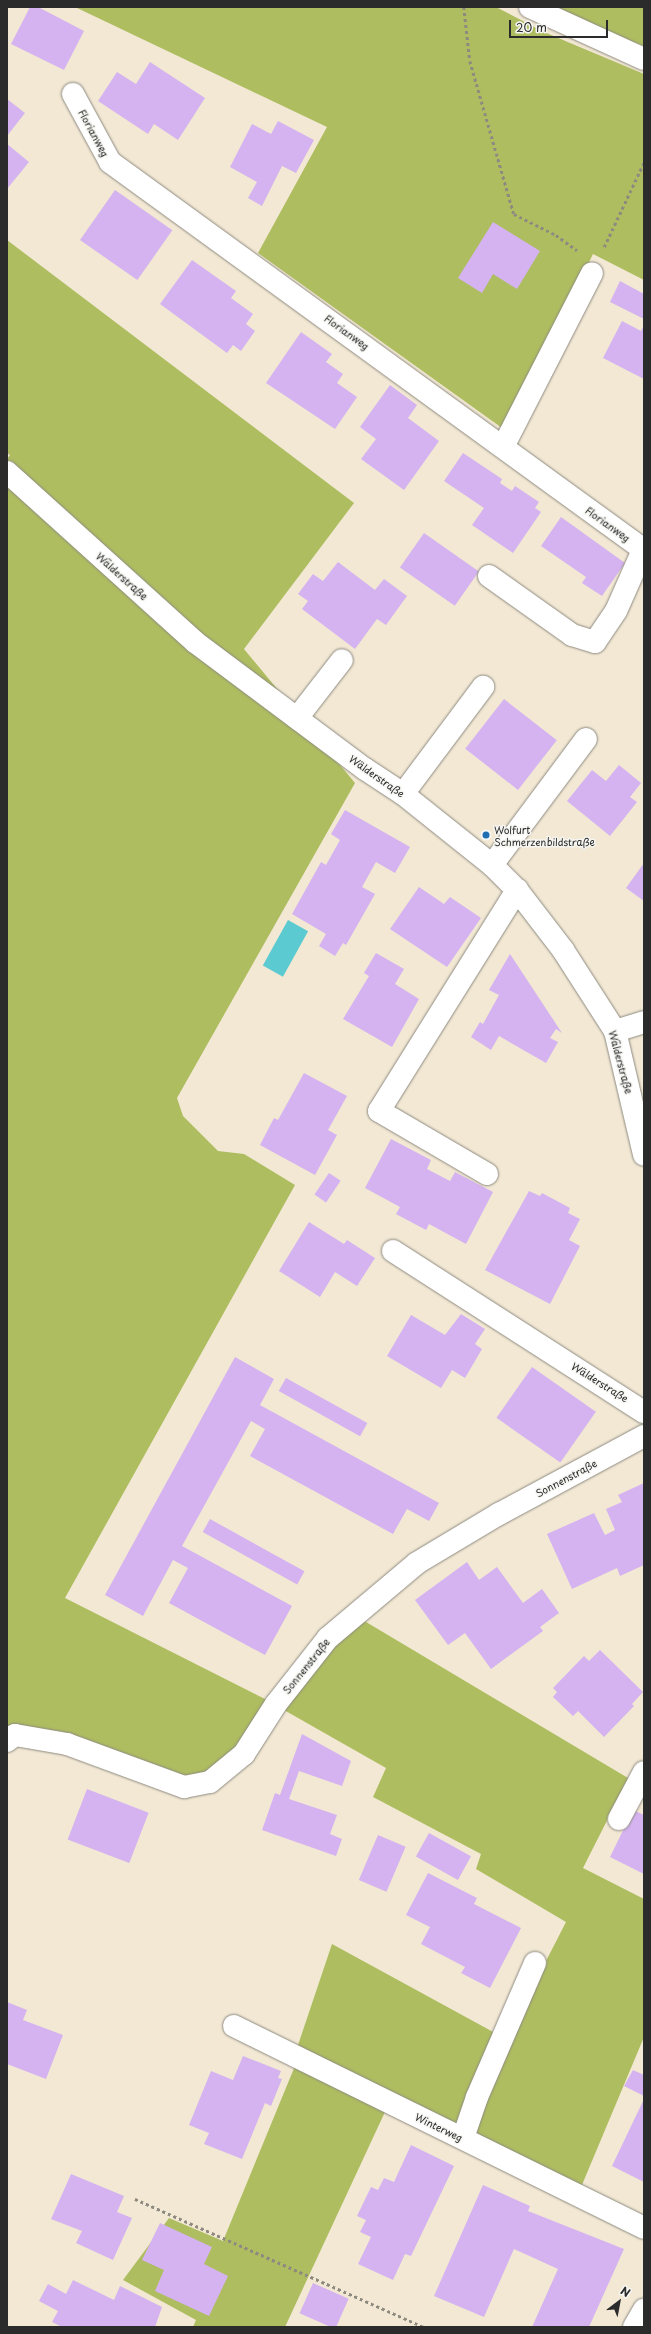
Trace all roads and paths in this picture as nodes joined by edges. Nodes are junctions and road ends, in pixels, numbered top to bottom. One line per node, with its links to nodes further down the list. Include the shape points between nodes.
1 (464, 7): 6 (path, via 470,61 514,214 556,235 582,253)
2 (530, 7): 3 (street)
3 (644, 59)
4 (73, 94): 7 (street, Florianweg, via 110,162)
5 (644, 162): 6 (path)
6 (592, 273): 7 (street)
7 (503, 447): 9 (street, Florianweg)
8 (7, 472): 13 (street, Wälderstraße, via 195,642)
9 (644, 550): 10 (street, via 616,610 595,642 572,635)
10 (490, 576)
11 (342, 660): 13 (street)
12 (483, 687): 15 (street)
13 (297, 718): 15 (street, Wälderstraße)
14 (586, 739): 16 (street)
15 (403, 794): 16 (street, Wälderstraße)
16 (492, 865): 17 (street, Wälderstraße)
17 (517, 890): 19 (street, Wälderstraße, via 563,950); 21 (street, via 378,1111)
18 (644, 1022): 19 (street)
19 (614, 1031): 20 (street, Wälderstraße)
20 (644, 1155)
21 (487, 1174)
22 (393, 1251): 23 (street, Wälderstraße)
23 (644, 1412)
24 (644, 1436): 25 (street, Sonnenstraße, via 499,1514 417,1563 328,1638 276,1704 244,1754 210,1782 184,1787 68,1744 15,1735)
25 (7, 1740)
26 (644, 1772): 27 (street)
27 (619, 1819)
28 (535, 1963): 30 (street, via 477,2097)
29 (234, 2026): 30 (street, Winterweg)
30 (463, 2138): 32 (street, Winterweg)
31 (134, 2199): 34 (path)
32 (644, 2228)
33 (644, 2310): 35 (street)
34 (424, 2327)
35 (634, 2327)

